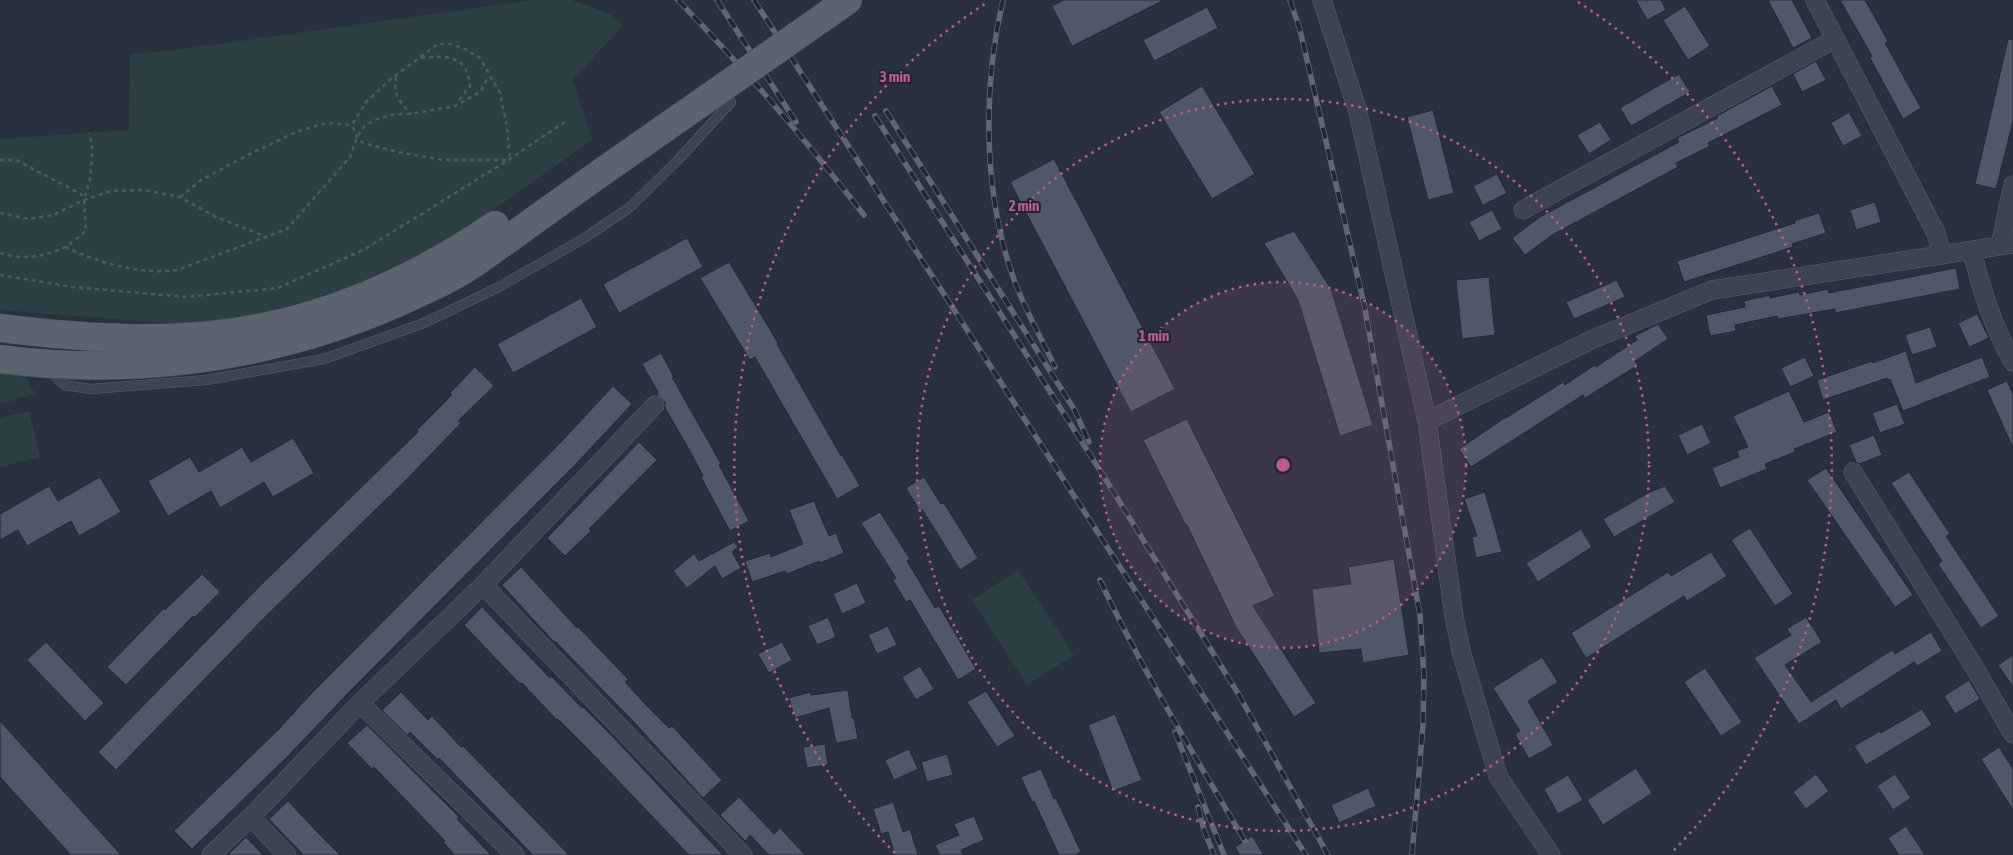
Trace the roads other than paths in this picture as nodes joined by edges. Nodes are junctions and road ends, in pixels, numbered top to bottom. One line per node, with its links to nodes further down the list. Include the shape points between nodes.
1 (820, 0): 7 (main road)
2 (848, 0): 7 (main road, bridge)
3 (1322, 0): 18 (street, via 1358,112)
4 (1815, 0): 5 (street)
5 (1835, 38): 9 (street); 12 (street, via 1936,233)
6 (731, 102): 16 (lane, via 629,208 583,239 499,287 424,323 324,359 206,380 92,389 64,386)
7 (598, 165): 13 (main road, via 456,251 388,287 325,311 268,327 198,336 88,338); 16 (main road, via 457,274 355,320 304,338 200,359 139,364)
8 (2013, 185): 10 (street)
9 (1523, 210)
10 (2006, 245): 11 (street)
11 (1972, 250): 12 (street); 15 (street, via 1981,291)
12 (1942, 255): 18 (street, via 1712,290 1591,340)
13 (0, 328)
14 (0, 360): 16 (main road)
15 (2013, 362)
16 (45, 365)
17 (655, 405): 20 (street)
18 (1427, 420): 28 (street, via 1461,651 1498,776)
19 (1853, 472): 22 (street)
20 (483, 585): 21 (street); 27 (street)
21 (360, 703): 23 (street); 26 (street)
22 (2013, 734)
23 (251, 817): 24 (street); 25 (street)
24 (211, 855)
25 (287, 855)
26 (515, 855)
27 (743, 855)
28 (1551, 855)

